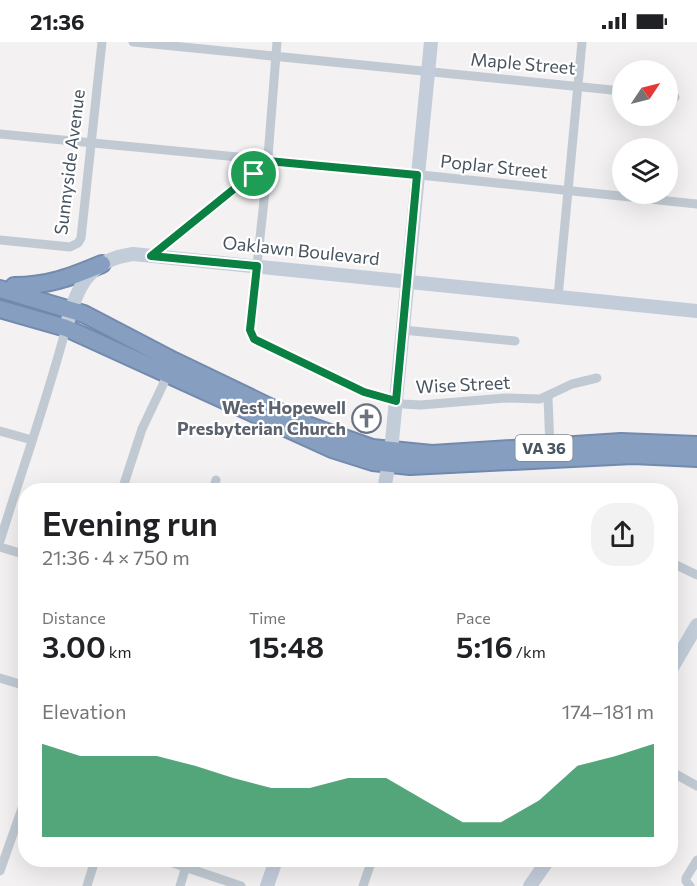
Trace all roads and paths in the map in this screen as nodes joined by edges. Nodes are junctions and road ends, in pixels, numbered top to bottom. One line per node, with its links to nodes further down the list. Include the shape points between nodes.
1 (102, 42): 11 (street, Sunnyside Avenue)
2 (134, 42): 6 (street, Maple Street)
3 (278, 42): 6 (street)
4 (431, 42): 7 (street)
5 (582, 42): 8 (street)
6 (276, 57): 7 (street, Maple Street); 12 (street)
7 (428, 72): 8 (street, Maple Street); 13 (street)
8 (577, 85): 9 (street, Maple Street); 14 (street)
9 (612, 90)
10 (0, 134): 11 (street, Poplar Street)
11 (90, 143): 12 (street, Poplar Street); 16 (street, Sunnyside Avenue, via 78,243 70,247)
12 (268, 161): 13 (street, Poplar Street); 17 (street); 19 (street)
13 (417, 175): 14 (street, Poplar Street); 20 (street)
14 (568, 192): 15 (street, Poplar Street); 22 (street)
15 (697, 204)
16 (0, 240)
17 (151, 256): 18 (street, Oaklawn Boulevard, via 124,255); 19 (street, Oaklawn Boulevard)
18 (102, 264): 21 (highway, via 61,281); 24 (street, Oaklawn Boulevard, via 85,278)
19 (257, 266): 20 (street, Oaklawn Boulevard); 32 (street, Wise Street, via 250,330 254,339 364,392)
20 (407, 281): 22 (street, Oaklawn Boulevard); 27 (street)
21 (0, 288): 24 (highway, VA 36)
22 (558, 297): 25 (street, Oaklawn Boulevard)
23 (0, 309): 26 (highway, VA 36)
24 (71, 309): 26 (street, Oaklawn Boulevard); 29 (highway, VA 36, via 110,326)
25 (697, 311)
26 (66, 328): 29 (highway, VA 36); 34 (street)
27 (403, 330): 28 (street); 32 (street)
28 (515, 341)
29 (171, 368): 37 (highway, VA 36); 41 (street, via 142,429)
30 (597, 378): 31 (street, via 572,384)
31 (548, 397): 32 (street, Wise Street, via 421,405); 36 (street)
32 (396, 401): 37 (street)
33 (0, 430): 34 (street)
34 (32, 440): 40 (street)
35 (697, 445): 36 (highway, VA 36, via 632,442)
36 (550, 454): 37 (highway, VA 36); 38 (highway, VA 36)
37 (390, 458): 43 (street)
38 (697, 458)
39 (216, 480): 42 (street)
40 (18, 483)
41 (124, 483)
42 (215, 483)
43 (385, 483)
44 (18, 484): 45 (street)
45 (0, 541)
46 (0, 547): 47 (street)
47 (18, 553)
48 (678, 566): 49 (street)
49 (697, 575)
50 (697, 625): 51 (street)
51 (678, 657)
52 (0, 678): 53 (street)
53 (18, 684)
54 (678, 775): 55 (street)
55 (697, 786)
56 (18, 820): 64 (street)
57 (697, 860): 65 (street, via 686,878)
58 (93, 867): 66 (street)
59 (186, 867): 67 (street)
60 (197, 867): 68 (street)
61 (274, 867): 69 (street)
62 (370, 867): 70 (street)
63 (543, 867): 71 (street)
64 (0, 872)
65 (689, 885)
66 (87, 886)
67 (180, 886)
68 (242, 886)
69 (267, 886)
70 (363, 886)
71 (530, 886)

